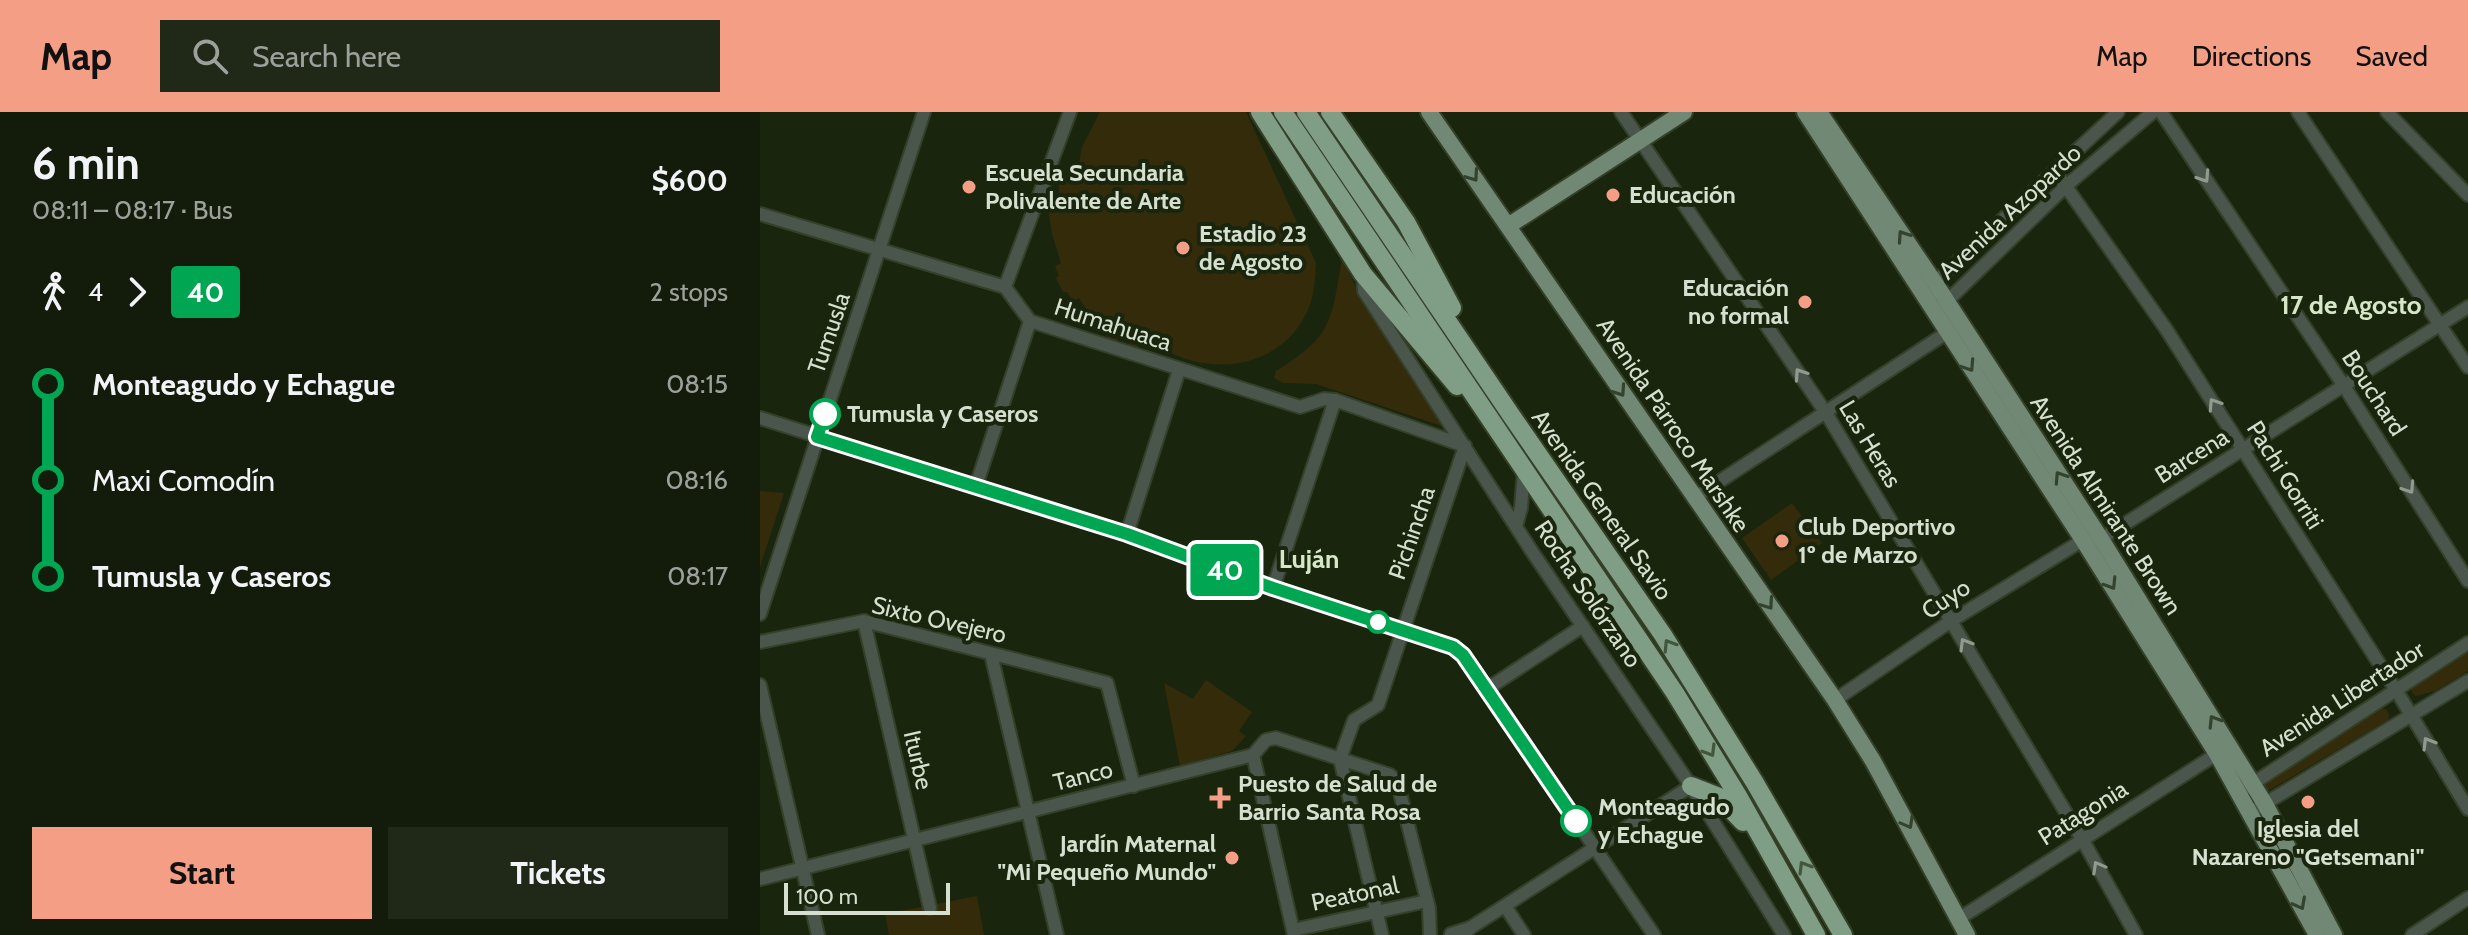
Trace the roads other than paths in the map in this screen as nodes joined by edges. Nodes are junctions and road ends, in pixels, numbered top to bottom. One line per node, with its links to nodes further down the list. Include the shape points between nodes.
1 (924, 112): 23 (street, Tumusla)
2 (1070, 112): 25 (street)
3 (1260, 112): 24 (highway)
4 (1283, 112): 38 (highway, Avenida General Savio)
5 (1306, 112): 38 (highway, Avenida General Savio)
6 (1330, 112): 38 (highway, via 1406,222)
7 (1429, 112): 22 (main road, Avenida Párroco Marshke, one-way to 22)
8 (1621, 112): 17 (street, Las Heras)
9 (1684, 112): 17 (main road)
10 (1805, 112): 26 (main road, Avenida Almirante Brown)
11 (2153, 112): 19 (street, Avenida Azopardo)
12 (2161, 112): 34 (street, Bouchard, one-way to 34)
13 (2298, 112): 30 (street)
14 (2387, 112): 20 (street)
15 (1825, 114): 26 (main road, Avenida Almirante Brown, one-way to 15)
16 (2112, 114): 18 (street, Avenida Azopardo)
17 (1641, 140): 22 (main road); 36 (street, Las Heras, one-way to 17)
18 (2055, 171): 19 (street, Pachi Gorriti); 26 (street, Avenida Azopardo)
19 (2067, 185): 27 (street, Avenida Azopardo); 41 (street, Pachi Gorriti, one-way to 19)
20 (2468, 195)
21 (760, 214): 23 (street)
22 (1508, 226): 44 (main road, Avenida Párroco Marshke, one-way to 44)
23 (880, 252): 25 (street); 39 (street, Tumusla)
24 (1363, 274): 38 (highway, via 1433,360); 40 (street, Rocha Solórzano, via 1364,291)
25 (1005, 287): 29 (street, Humahuaca)
26 (1929, 288): 27 (main road, Avenida Almirante Brown)
27 (1941, 307): 31 (main road, Avenida Almirante Brown)
28 (2468, 307): 30 (street, Barcena)
29 (1030, 321): 33 (street, Humahuaca); 43 (street)
30 (2440, 325): 32 (street); 34 (street, Barcena)
31 (1954, 328): 36 (street); 47 (main road, Avenida Almirante Brown)
32 (2468, 367)
33 (1179, 370): 35 (street, Humahuaca, via 1300,407); 46 (street)
34 (2344, 386): 41 (street, Barcena); 48 (street, Bouchard, one-way to 48)
35 (1335, 400): 40 (street, Humahuaca); 49 (street)
36 (1826, 413): 44 (street); 52 (street, Las Heras)
37 (760, 418): 39 (street)
38 (1504, 422): 42 (highway, Avenida General Savio); 95 (highway, Avenida General Savio, one-way to 38, via 1663,635)
39 (817, 437): 43 (street); 50 (street, Tumusla)
40 (1465, 446): 45 (street, Rocha Solórzano); 54 (street, Pichincha)
41 (2243, 449): 47 (street, Barcena); 61 (street, Pachi Gorriti)
42 (1524, 471): 45 (street); 76 (highway, Avenida General Savio, one-way to 76, via 1675,693)
43 (976, 486): 46 (street)
44 (1694, 498): 62 (main road, Avenida Párroco Marshke, one-way to 62)
45 (1516, 526): 53 (street, Rocha Solórzano)
46 (1127, 534): 49 (street)
47 (2092, 540): 52 (street, Cuyo); 64 (main road, Avenida Almirante Brown)
48 (2468, 581)
49 (1273, 588): 54 (street)
50 (760, 614)
51 (864, 621): 55 (street, Sixto Ovejero); 57 (street, Sixto Ovejero); 74 (street, Iturbe)
52 (1951, 621): 62 (street, Cuyo); 73 (street, Las Heras, one-way to 52)
53 (1583, 626): 60 (street); 68 (street, Rocha Solórzano)
54 (1403, 630): 60 (street, via 1453,647); 66 (street, Pichincha, via 1378,705 1354,720)
55 (760, 642)
56 (2468, 643): 61 (street, Avenida Libertador)
57 (991, 654): 67 (street, Sixto Ovejero, via 1107,683); 72 (street)
58 (2468, 681): 63 (street, Avenida Libertador)
59 (760, 685): 77 (street)
60 (1487, 689): 75 (street)
61 (2396, 690): 63 (street, Pachi Gorriti); 69 (street, Avenida Libertador)
62 (1835, 700): 84 (main road, Avenida Párroco Marshke, one-way to 84)
63 (2412, 716): 70 (street, Avenida Libertador); 71 (street, Pachi Gorriti, one-way to 63)
64 (2223, 750): 69 (main road, Avenida Almirante Brown); 73 (street, Patagonia)
65 (1253, 755): 66 (street, Tanco, via 1266,740 1276,738); 67 (street, Tanco); 86 (street)
66 (1340, 759): 80 (street, Tanco, via 1390,775 1400,788); 83 (street)
67 (1134, 786): 72 (street, Tanco)
68 (1691, 786): 75 (street); 76 (highway, via 1729,805); 88 (street, Rocha Solórzano)
69 (2246, 788): 70 (main road, Avenida Almirante Brown)
70 (2258, 808): 98 (main road, Avenida Almirante Brown, one-way to 98); 99 (main road, Avenida Almirante Brown)
71 (2468, 809)
72 (1028, 813): 74 (street, Tanco); 90 (street)
73 (2082, 839): 84 (street, Patagonia); 97 (street, Las Heras, one-way to 73)
74 (914, 842): 77 (street, Tanco); 82 (street, Iturbe)
75 (1594, 847): 81 (street); 93 (street)
76 (1769, 852): 94 (highway, Avenida General Savio)
77 (803, 870): 78 (street, Tanco); 89 (street)
78 (760, 879)
79 (2468, 898): 100 (street)
80 (1428, 904): 83 (street, Peatonal); 87 (street)
81 (1505, 906): 85 (street); 92 (street)
82 (930, 908)
83 (1378, 912): 86 (street, Peatonal); 91 (street)
84 (1960, 918): 96 (main road, Avenida Párroco Marshke)
85 (1467, 931): 87 (street)
86 (1293, 933)
87 (1442, 934)
88 (1780, 934)
89 (818, 935)
90 (1057, 935)
91 (1382, 935)
92 (1524, 935)
93 (1654, 935)
94 (1816, 935)
95 (1843, 935)
96 (1967, 935)
97 (2136, 935)
98 (2317, 935)
99 (2334, 935)
100 (2412, 935)

